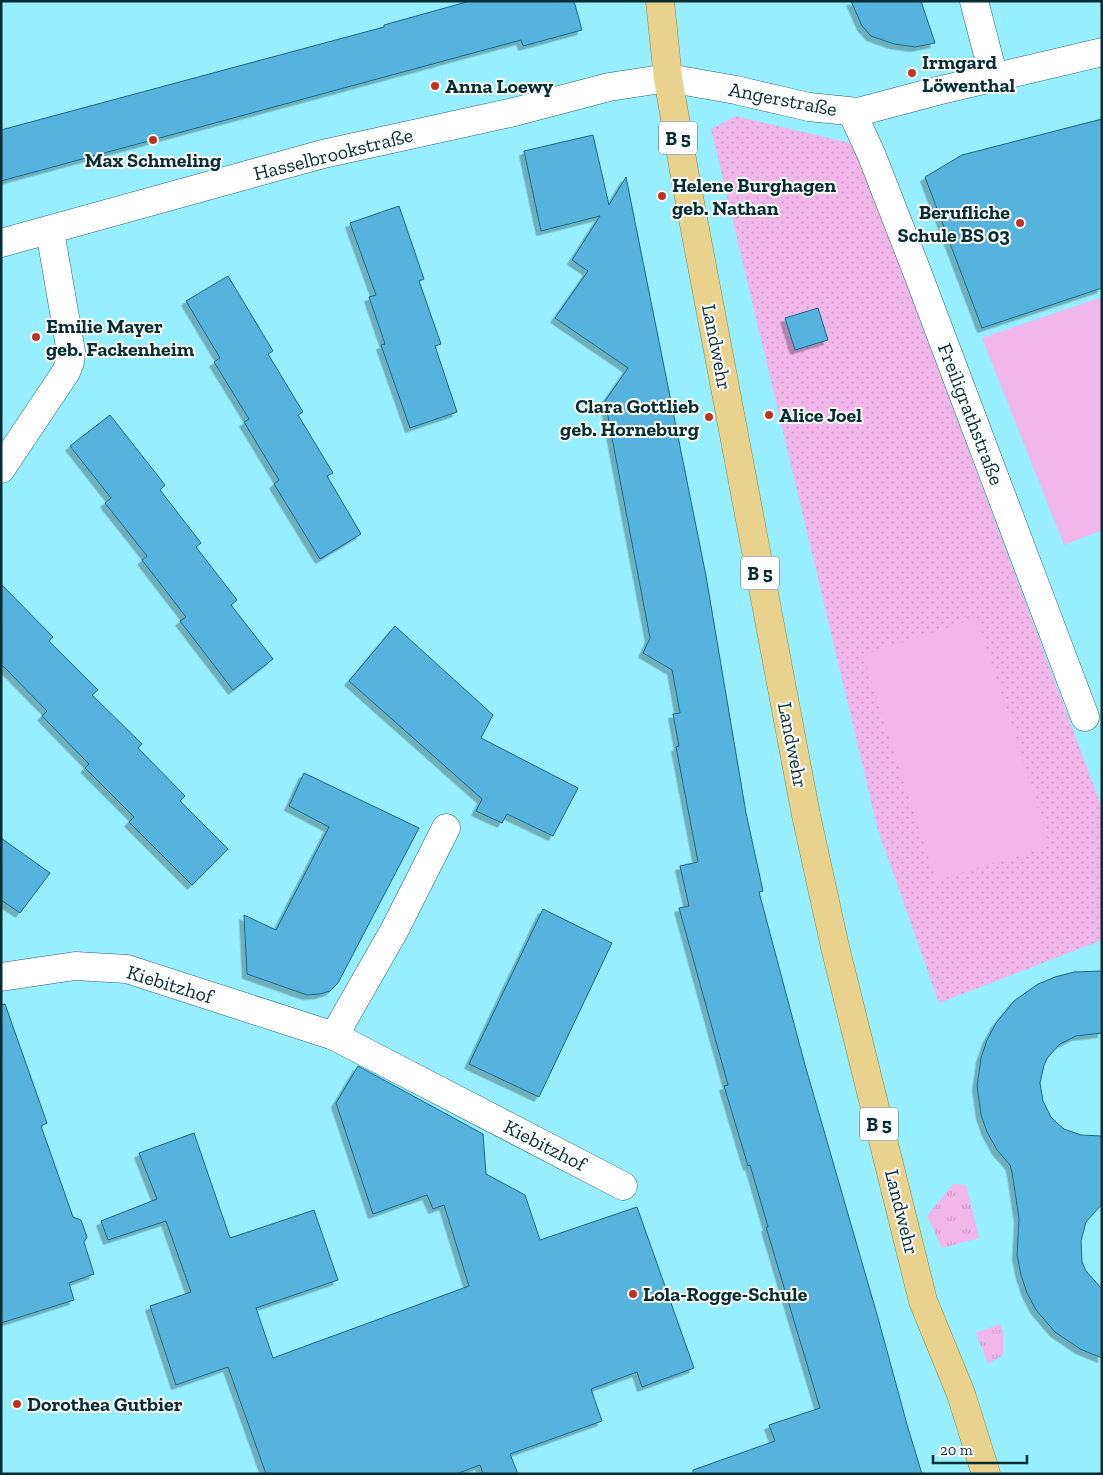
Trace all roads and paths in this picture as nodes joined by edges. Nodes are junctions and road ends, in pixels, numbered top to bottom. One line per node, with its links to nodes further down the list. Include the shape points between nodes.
1 (660, 1): 4 (main road, Landwehr / B 5)
2 (974, 1): 5 (street)
3 (1102, 52): 5 (street, Angerstraße)
4 (668, 78): 6 (street, Angerstraße, via 809,107); 7 (street, Hasselbrookstraße, via 610,87 514,112 323,154); 15 (main road, Landwehr / B 5, via 806,815 838,956 923,1301 961,1394)
5 (994, 78): 6 (street, Angerstraße)
6 (852, 112): 10 (street, Freiligrathstraße, via 872,156)
7 (50, 231): 8 (street, Hasselbrookstraße); 9 (street, via 70,362 56,389)
8 (1, 243)
9 (1, 469)
10 (1085, 717)
11 (446, 828): 13 (street, via 394,931)
12 (1, 977): 13 (street, Kiebitzhof, via 75,966 127,969)
13 (334, 1036): 14 (street, Kiebitzhof)
14 (623, 1186)
15 (986, 1474)

